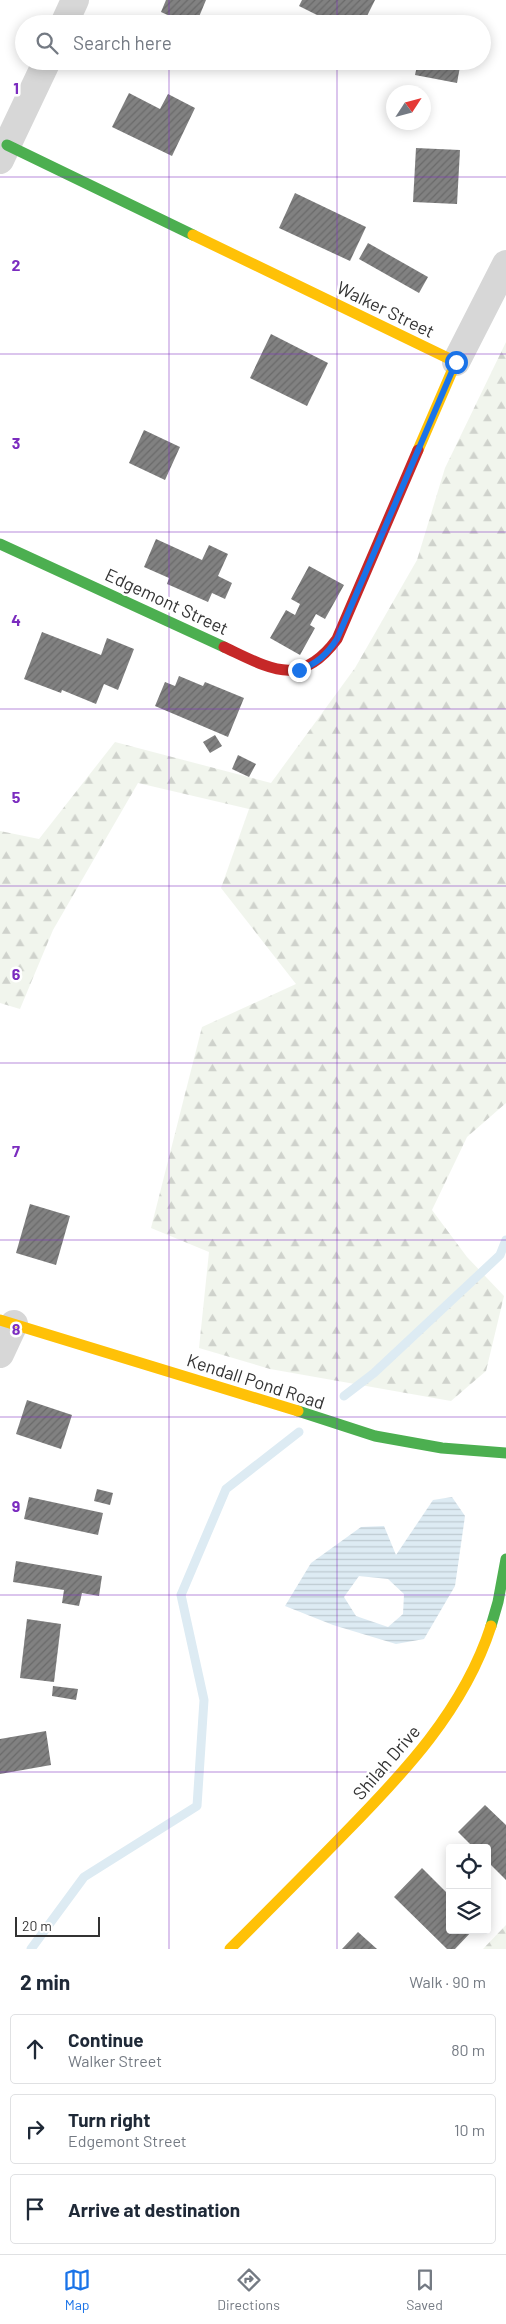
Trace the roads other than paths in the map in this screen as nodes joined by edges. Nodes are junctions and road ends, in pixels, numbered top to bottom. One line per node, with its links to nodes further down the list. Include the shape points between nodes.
1 (75, 0): 2 (street)
2 (68, 15)
3 (42, 70): 4 (street)
4 (4, 153): 6 (street, Walker Street)
5 (506, 264): 6 (street)
6 (456, 362): 7 (street, Edgemont Street, via 337,639 311,666 299,670 269,668)
7 (0, 544)
8 (7, 1322): 9 (street); 10 (street, Kendall Pond Road, via 375,1436 442,1448)
9 (0, 1354)
10 (506, 1453)
11 (506, 1559): 12 (street, Shilah Drive, via 490,1634 458,1699 436,1732 387,1790)
12 (230, 1949)

